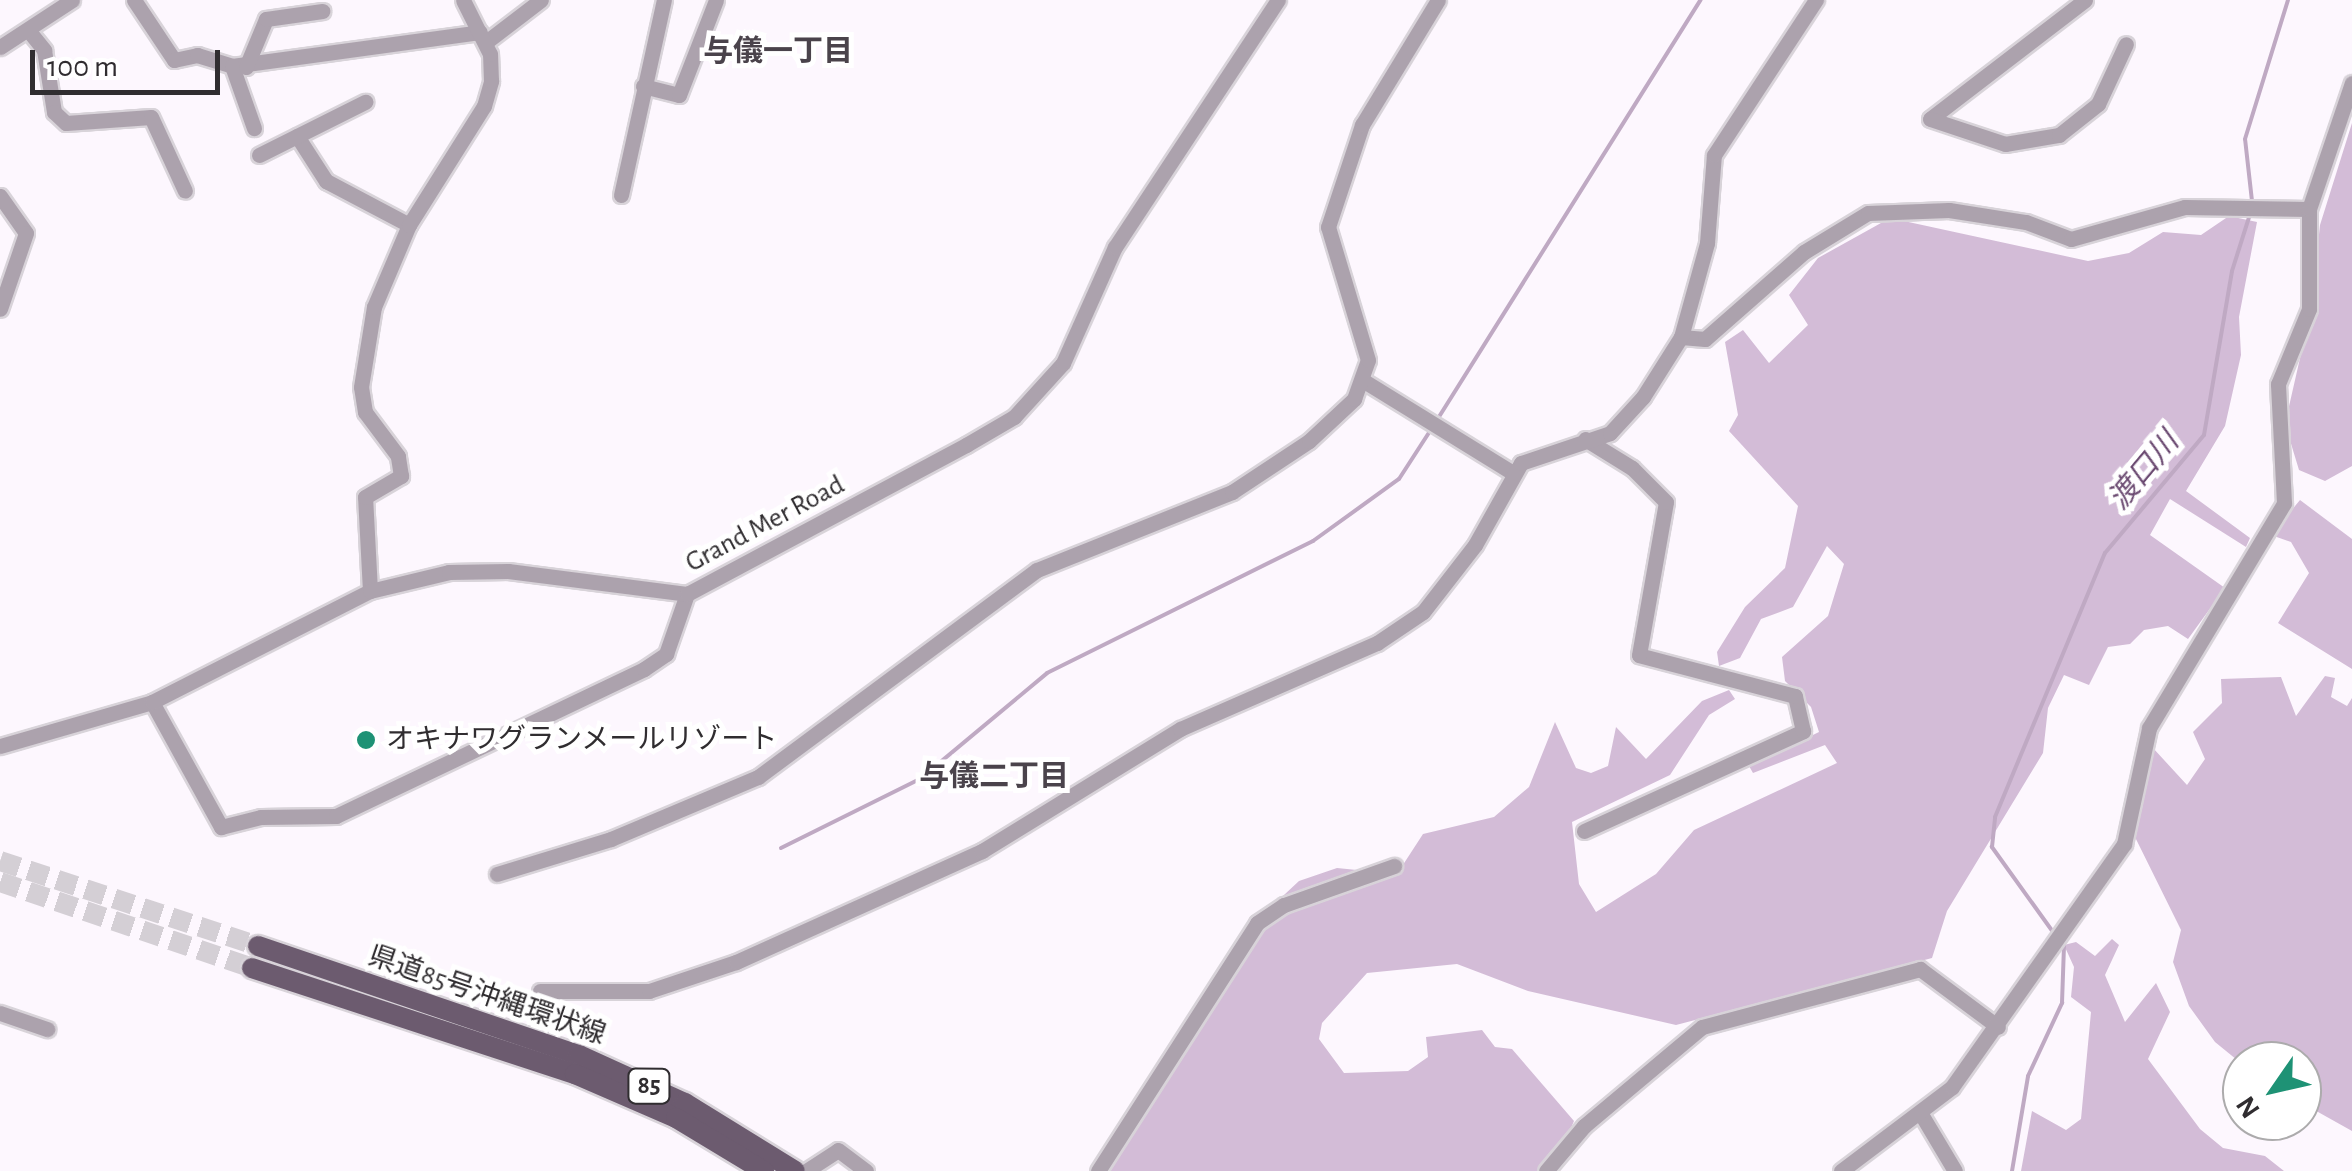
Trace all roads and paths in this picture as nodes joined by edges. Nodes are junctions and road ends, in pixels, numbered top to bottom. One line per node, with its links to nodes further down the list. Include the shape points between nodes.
1 (72, 0): 12 (street)
2 (134, 0): 16 (street, via 174,60 197,54)
3 (462, 0): 13 (street)
4 (542, 0): 13 (street)
5 (664, 0): 18 (street)
6 (716, 0): 18 (street, via 679,95)
7 (1278, 0): 34 (street, Grand Mer Road, via 1116,248 1044,386 1014,416 966,445)
8 (1438, 0): 30 (street, via 1362,125 1328,228 1368,360)
9 (1816, 0): 29 (street, via 1714,155 1707,242)
10 (2085, 0): 14 (street, via 1930,119 2004,144 2059,135 2098,104)
11 (322, 11): 16 (street, via 266,19)
12 (28, 30): 15 (street); 23 (street, via 44,50 54,112 66,123 151,117)
13 (483, 37): 16 (street); 27 (street, via 492,80 484,106)
14 (2126, 44)
15 (0, 47)
16 (239, 67): 20 (street)
17 (2352, 83): 26 (street)
18 (643, 86): 24 (street)
19 (365, 102): 21 (street)
20 (254, 128)
21 (297, 136): 22 (street); 27 (street, via 326,181)
22 (259, 155)
23 (186, 190)
24 (621, 195)
25 (0, 196): 28 (street, via 26,234)
26 (2309, 210): 29 (street, via 2185,207 2071,240 2026,222 1949,210 1868,213 1804,252 1706,338); 44 (street, via 2309,309 2276,404 2288,463 2284,503 2149,728 2124,844)
27 (409, 224): 33 (street, via 374,307 361,387 365,412 398,456 401,476 365,497)
28 (0, 309)
29 (1681, 337): 31 (street, via 1626,420)
30 (1364, 381): 32 (street); 39 (street, via 1310,441 1257,478 1037,570 758,777 611,839)
31 (1585, 439): 32 (street, via 1531,456); 37 (street, via 1632,468 1666,502 1639,655 1795,696 1802,731)
32 (1513, 473): 42 (street, via 1446,590 1377,643 1180,729 982,851 697,978 632,992)
33 (370, 590): 34 (street, Grand Mer Road, via 449,572 508,571); 35 (street, Grand Mer Road)
34 (687, 594): 35 (street, via 666,654 644,668 336,816 260,817 221,827)
35 (152, 702): 36 (street, Grand Mer Road)
36 (0, 746)
37 (1584, 831)
38 (1394, 866): 51 (street, via 1284,905 1257,923)
39 (497, 874)
40 (258, 946): 46 (main road, 県道85号沖縄環状線 / 85)
41 (252, 968): 46 (main road, 県道85号沖縄環状線 / 85)
42 (540, 990)
43 (0, 1012): 45 (street)
44 (1998, 1027): 47 (street); 52 (street, via 1920,969 1702,1026 1584,1126)
45 (47, 1028)
46 (496, 1037): 48 (main road, 県道85号沖縄環状線 / 85, via 667,1095); 49 (main road, 県道85号沖縄環状線 / 85, via 642,1102)
47 (1921, 1114): 53 (street); 54 (street)
48 (796, 1169): 50 (street, via 838,1150)
49 (764, 1171)
50 (866, 1171)
51 (1098, 1171)
52 (1546, 1171)
53 (1840, 1171)
54 (1956, 1171)

